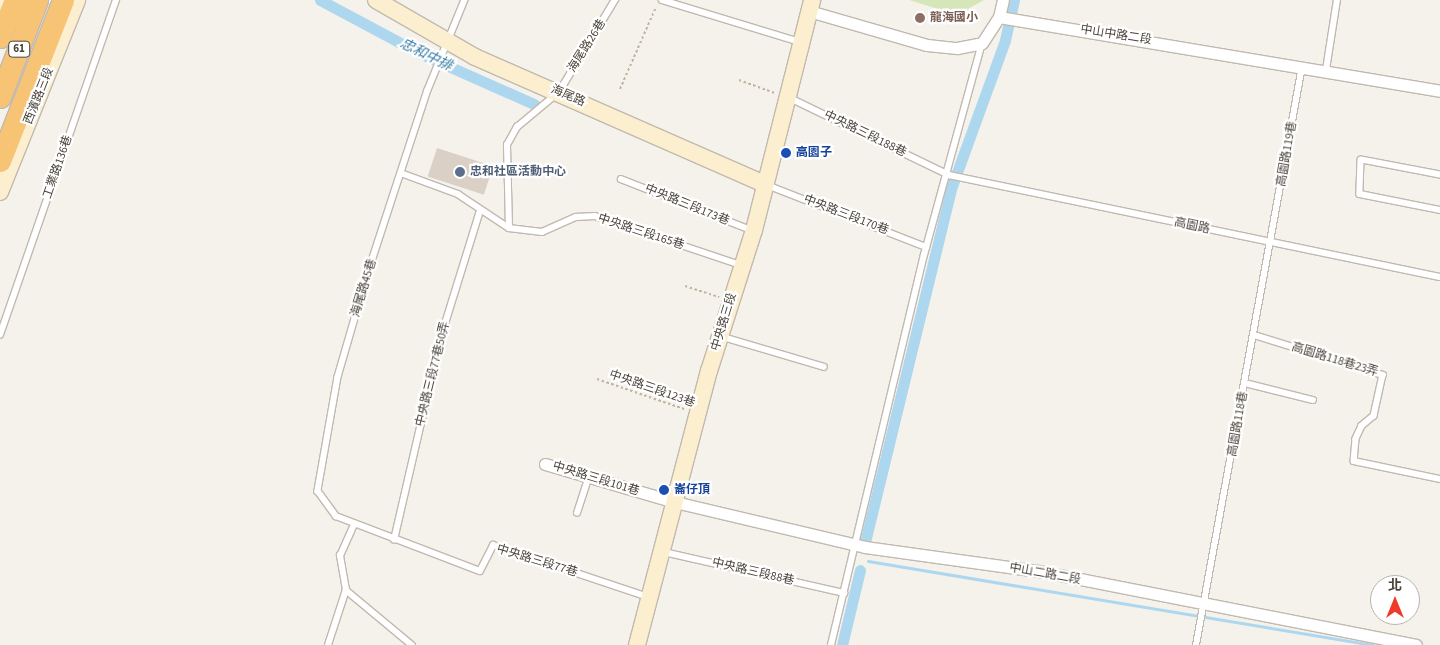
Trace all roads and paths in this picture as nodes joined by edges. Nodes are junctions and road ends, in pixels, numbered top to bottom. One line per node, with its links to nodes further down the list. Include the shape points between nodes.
1 (3, 0): 14 (street)
2 (14, 0): 16 (highway)
3 (63, 0): 30 (highway)
4 (77, 0): 36 (street, 西濱路三段)
5 (116, 0): 47 (lane, 工業路136巷)
6 (376, 0): 19 (street, 海尾路)
7 (465, 0): 19 (lane, 海尾路45巷)
8 (615, 0): 26 (lane, 海尾路26巷)
9 (661, 0): 17 (lane); 24 (path)
10 (1003, 0): 15 (street)
11 (1337, 0): 22 (lane)
12 (35, 3): 20 (highway, 61); 28 (highway, 61); 29 (street)
13 (811, 6): 17 (street, 中央路三段); 18 (street, via 904,41 957,48)
14 (0, 8)
15 (1008, 18): 18 (street); 21 (street, 中山中路二段)
16 (0, 37)
17 (802, 42): 27 (street, 中央路三段)
18 (982, 43): 32 (lane)
19 (446, 49): 26 (street, 海尾路); 31 (lane, 海尾路45巷)
20 (0, 62)
21 (1302, 65): 22 (street, 中山中路二段); 41 (lane, 高園路119巷)
22 (1326, 70): 25 (street, 中山中路二段)
23 (740, 80): 27 (path)
24 (620, 89)
25 (1440, 91)
26 (558, 92): 35 (street, 海尾路); 39 (lane, 海尾路26巷, via 517,126 508,145)
27 (786, 96): 32 (lane, 中央路三段188巷); 35 (street, 中央路三段)
28 (0, 97)
29 (0, 102)
30 (0, 161)
31 (401, 173): 38 (lane, via 458,194); 60 (lane, 海尾路45巷, via 338,376 324,445 318,491 336,516)
32 (947, 174): 41 (lane, 高園路); 42 (lane)
33 (1440, 175): 37 (lane, via 1361,160 1360,194)
34 (621, 179): 40 (lane, 中央路三段173巷)
35 (765, 184): 40 (street, 中央路三段); 42 (lane, 中央路三段170巷)
36 (0, 192)
37 (1440, 210)
38 (480, 211): 39 (lane); 61 (lane, 中央路三段77巷50弄, via 440,340)
39 (509, 228): 43 (lane, 中央路三段165巷, via 542,232 576,217 595,216)
40 (754, 230): 43 (street, 中央路三段)
41 (1272, 242): 44 (lane, 高園路); 48 (lane, 高園路118巷)
42 (926, 247): 62 (lane)
43 (744, 266): 46 (street, 中央路三段)
44 (1440, 277)
45 (685, 286): 46 (path)
46 (731, 300): 49 (street, 中央路三段)
47 (0, 335)
48 (1254, 335): 52 (lane, 高園路118巷); 57 (lane, 高園路118巷23弄, via 1383,375 1374,416 1362,426 1356,439 1354,460)
49 (721, 336): 50 (lane); 54 (street, 中央路三段)
50 (824, 367)
51 (597, 380): 54 (path, 中央路三段123巷)
52 (1246, 383): 53 (lane); 67 (lane, 高園路118巷)
53 (1313, 400)
54 (701, 414): 58 (street, 中央路三段)
55 (545, 464): 56 (street, 中央路三段101巷)
56 (589, 477): 58 (street, 中央路三段101巷); 59 (lane)
57 (1440, 479)
58 (675, 502): 62 (street, 中山二路二段); 63 (street, 中央路三段)
59 (576, 512)
60 (354, 524): 61 (lane, 中央路三段77巷); 64 (lane, via 340,556)
61 (394, 540): 66 (lane, 中央路三段77巷, via 480,571 493,545)
62 (856, 544): 65 (lane); 67 (street, 中山二路二段, via 1038,571)
63 (662, 552): 65 (lane, 中央路三段88巷); 66 (street, 中央路三段)
64 (346, 590): 68 (lane); 69 (lane)
65 (844, 592): 71 (lane)
66 (650, 597): 70 (street, 中央路三段)
67 (1204, 605): 72 (lane, 高園路118巷); 73 (street, 中山二路二段)
68 (328, 645)
69 (412, 645)
70 (637, 645)
71 (831, 645)
72 (1196, 645)
73 (1416, 645)

